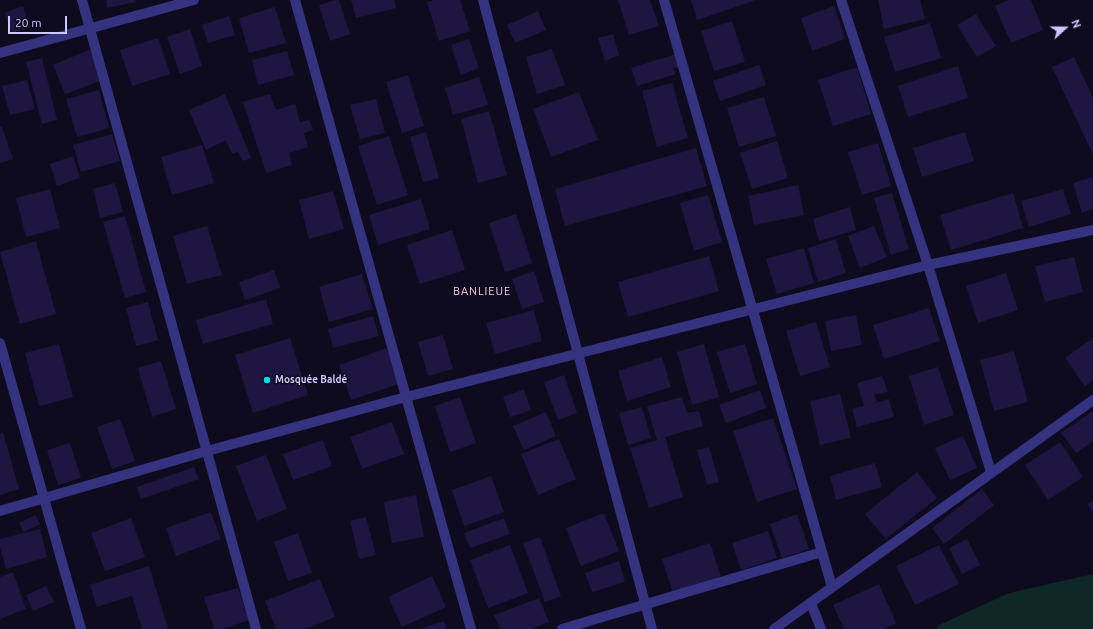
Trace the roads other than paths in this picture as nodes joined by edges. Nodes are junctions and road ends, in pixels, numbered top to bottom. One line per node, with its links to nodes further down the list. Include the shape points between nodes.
1 (82, 0): 7 (street)
2 (194, 0): 7 (street)
3 (295, 0): 14 (street)
4 (483, 0): 13 (street)
5 (664, 0): 11 (street)
6 (841, 0): 10 (street)
7 (91, 28): 8 (street); 16 (street)
8 (0, 53)
9 (1093, 230): 10 (street)
10 (928, 265): 11 (street); 17 (street)
11 (752, 310): 13 (street); 20 (street)
12 (0, 343): 18 (street)
13 (578, 354): 14 (street); 23 (street)
14 (406, 397): 16 (street); 26 (street)
15 (1093, 400): 17 (street)
16 (207, 451): 18 (street); 25 (street)
17 (991, 472): 21 (street)
18 (44, 498): 19 (street); 24 (street)
19 (0, 511)
20 (822, 552): 21 (street); 23 (street)
21 (832, 588): 22 (street)
22 (811, 603): 29 (street); 30 (street)
23 (646, 604): 27 (street); 28 (street)
24 (81, 629)
25 (256, 629)
26 (471, 629)
27 (562, 629)
28 (652, 629)
29 (774, 629)
30 (820, 629)

